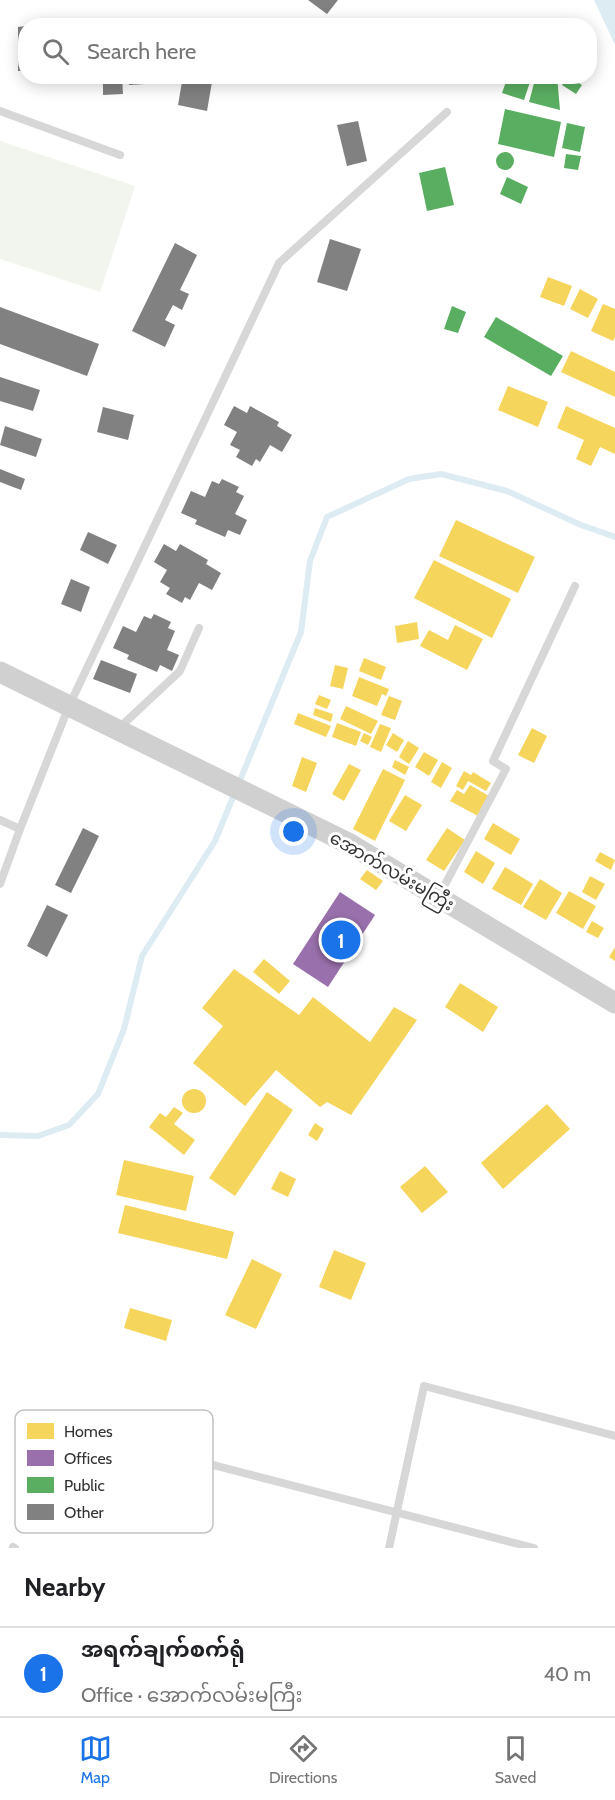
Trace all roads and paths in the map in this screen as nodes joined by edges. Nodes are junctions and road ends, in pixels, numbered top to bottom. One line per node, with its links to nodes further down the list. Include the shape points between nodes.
1 (0, 111): 3 (lane)
2 (447, 112): 7 (lane, via 279,263)
3 (120, 155)
4 (575, 585): 12 (lane, via 493,760 506,769)
5 (200, 628): 8 (lane, via 180,671)
6 (0, 672): 7 (main road, အောက်လမ်းမကြီး)
7 (69, 706): 8 (main road, အောက်လမ်းမကြီး); 10 (lane)
8 (117, 730): 12 (main road, အောက်လမ်းမကြီး, via 350,844)
9 (0, 820): 10 (lane)
10 (20, 829): 11 (lane)
11 (0, 884)
12 (439, 898): 13 (main road, အောက်လမ်းမကြီး)
13 (615, 1003)
14 (615, 1436): 16 (lane, via 424,1386)
15 (213, 1464): 16 (lane)
16 (397, 1511): 17 (lane); 18 (lane)
17 (389, 1548)
18 (534, 1548)

